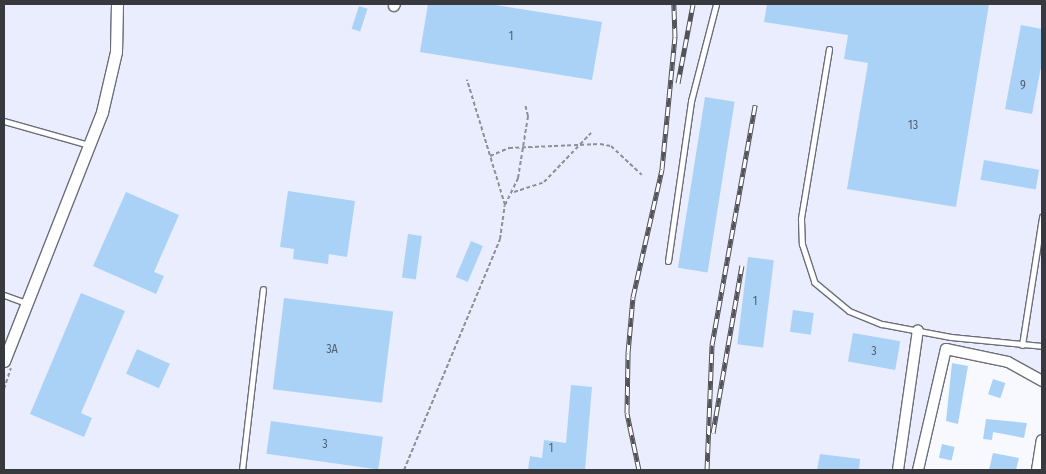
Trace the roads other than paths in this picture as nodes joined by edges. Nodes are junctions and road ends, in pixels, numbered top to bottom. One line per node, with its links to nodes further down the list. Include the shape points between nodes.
1 (117, 4): 5 (street, via 116,52)
2 (716, 4): 7 (lane, via 691,101)
3 (829, 49): 11 (lane, via 801,219 806,261 814,282 849,311)
4 (4, 121): 5 (lane)
5 (89, 145): 10 (street)
6 (1042, 217): 12 (lane)
7 (668, 261)
8 (264, 289): 17 (lane)
9 (4, 295): 10 (lane)
10 (26, 303): 14 (street)
11 (918, 331): 12 (lane); 18 (street)
12 (1022, 345): 13 (lane)
13 (1042, 346)
14 (4, 362)
15 (1042, 381): 19 (street, via 1008,362 946,349)
16 (1042, 440): 20 (street)
17 (242, 470)
18 (898, 470)
19 (918, 470)
20 (1036, 470)

